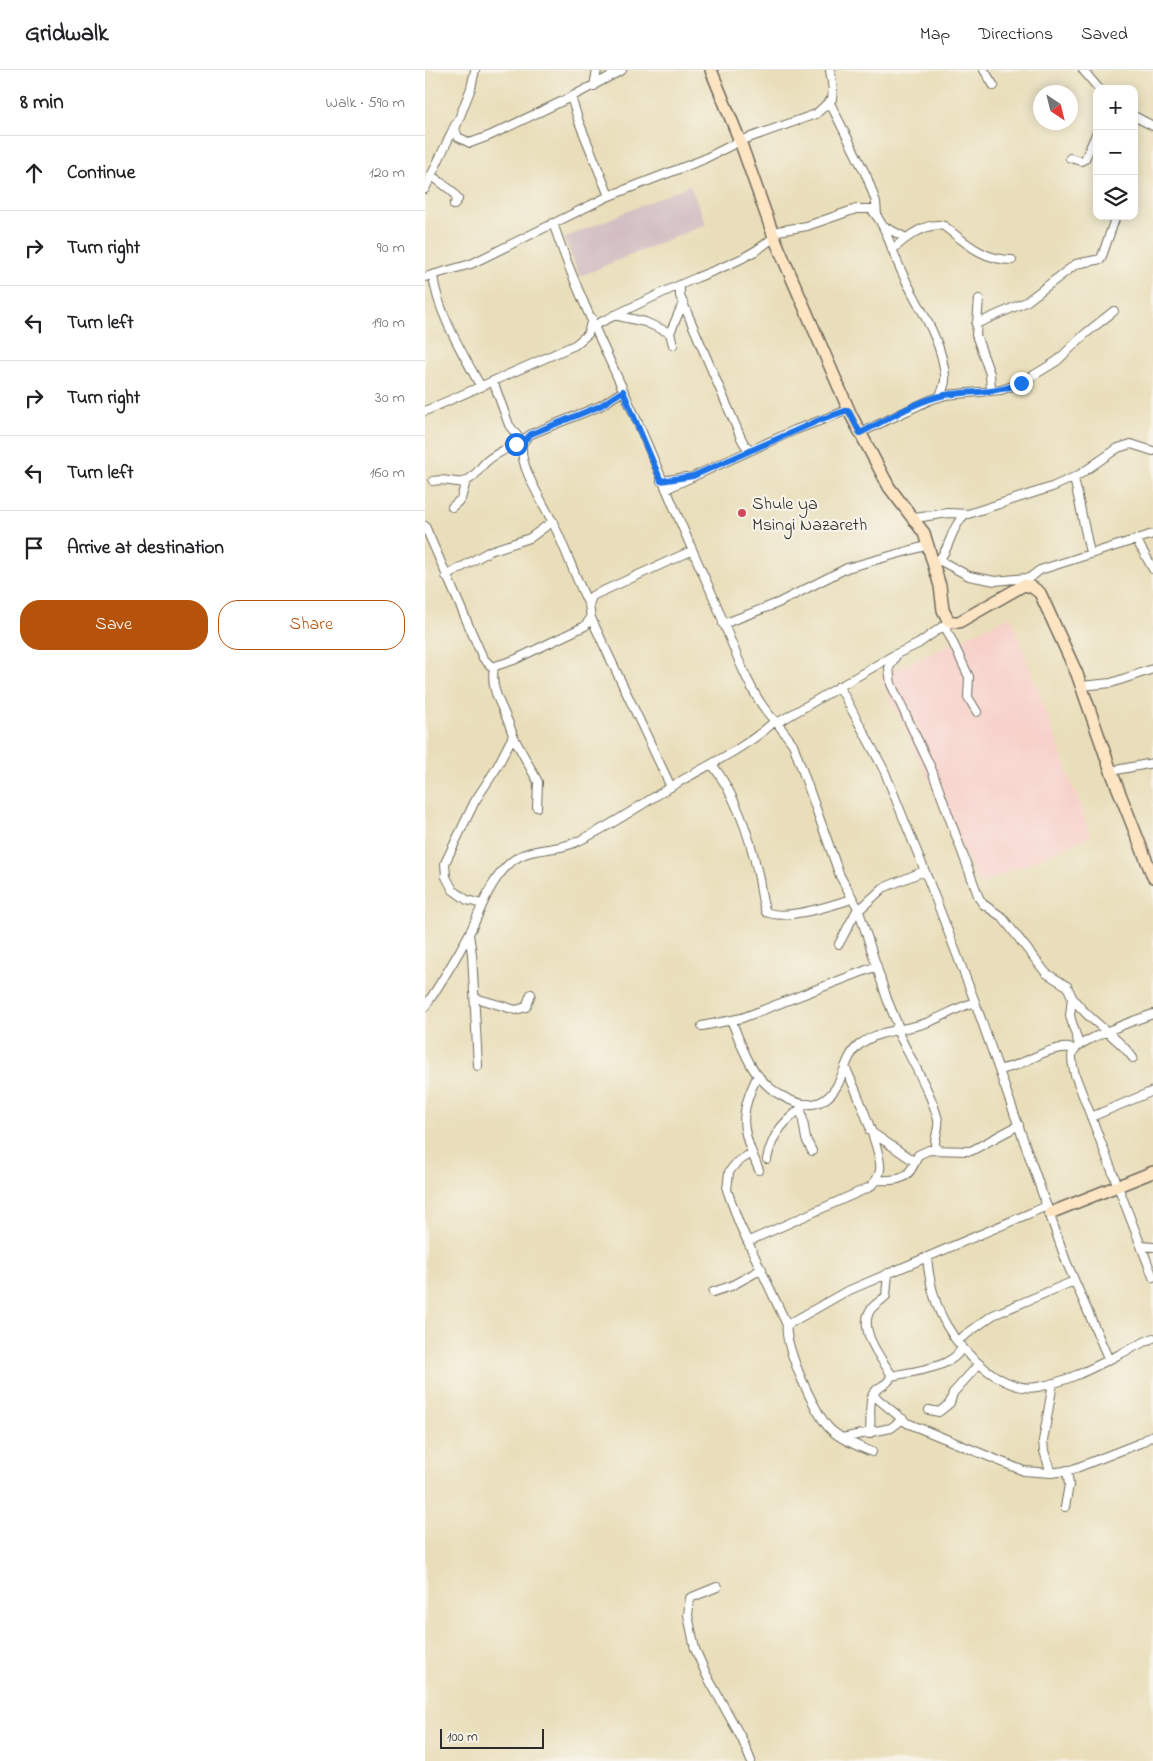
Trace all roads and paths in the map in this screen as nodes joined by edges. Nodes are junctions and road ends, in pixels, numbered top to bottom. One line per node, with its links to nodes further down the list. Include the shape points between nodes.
1 (475, 70): 14 (street)
2 (597, 70): 9 (street)
3 (622, 70): 9 (street)
4 (711, 70): 16 (street)
5 (830, 70): 12 (street, via 833,94)
6 (984, 70): 10 (street)
7 (1083, 70): 8 (street)
8 (1096, 85)
9 (594, 86): 11 (street)
10 (994, 86)
11 (571, 97): 14 (street, via 471,143 459,137); 21 (street)
12 (830, 103): 16 (street, via 816,114); 23 (street, via 867,177 876,202)
13 (1138, 118): 15 (street)
14 (456, 124): 19 (street)
15 (1153, 126)
16 (740, 141): 21 (street, via 702,160); 27 (street)
17 (1093, 141): 18 (street, via 1085,159)
18 (1070, 158)
19 (431, 175): 20 (street); 22 (street, via 452,191 457,199)
20 (425, 189)
21 (609, 196): 25 (street)
22 (455, 205)
23 (877, 216): 26 (street); 27 (street, via 865,207)
24 (1115, 220): 38 (street, via 1101,259 1076,264 1036,296)
25 (553, 223): 31 (street, via 471,264); 37 (street)
26 (882, 225): 28 (street); 29 (street)
27 (773, 235): 32 (street, via 759,251); 46 (street)
28 (906, 238): 29 (street); 30 (street, via 938,224 985,256)
29 (892, 250): 45 (street, via 937,344 945,375 945,387)
30 (1012, 260)
31 (428, 275): 42 (street, via 452,333)
32 (680, 285): 34 (street); 36 (street)
33 (979, 299): 38 (street)
34 (683, 303): 39 (street); 50 (street)
35 (1114, 311): 44 (street, via 1057,360 1021,383)
36 (614, 316): 37 (street); 39 (street, via 645,322)
37 (593, 321): 41 (street, via 586,338); 43 (street)
38 (976, 324): 44 (street, via 979,346 990,374)
39 (670, 333): 40 (street)
40 (673, 345)
41 (493, 381): 42 (street); 49 (street, via 509,425)
42 (481, 387): 47 (street)
43 (623, 391): 49 (street, via 600,406); 58 (street)
44 (991, 391): 45 (street)
45 (939, 397): 48 (street)
46 (848, 410): 48 (street); 51 (street)
47 (425, 411)
48 (860, 433): 62 (street, via 889,487)
49 (521, 441): 57 (street, via 487,461); 63 (street, via 525,462)
50 (743, 441): 51 (street); 53 (street)
51 (753, 450): 53 (street)
52 (1153, 451): 55 (street, via 1137,445 1118,448)
53 (741, 455): 54 (street)
54 (693, 476): 58 (street); 59 (street)
55 (1074, 478): 61 (street); 69 (street)
56 (433, 481): 57 (street, via 444,478 461,483)
57 (466, 481): 60 (street, via 461,499)
58 (661, 481): 59 (street)
59 (666, 489): 68 (street)
60 (452, 507)
61 (965, 514): 62 (street); 70 (street, via 954,526)
62 (915, 518): 67 (street)
63 (553, 521): 72 (street, via 530,538 490,551); 75 (street)
64 (425, 526): 72 (street)
65 (1153, 534): 66 (street)
66 (1136, 539): 69 (street); 71 (street)
67 (929, 545): 70 (street); 78 (street, via 847,568 778,603)
68 (691, 551): 75 (street, via 596,594 590,600); 78 (street)
69 (1090, 553): 73 (street, via 1040,570)
70 (937, 562): 73 (street, via 969,576 995,581); 77 (street)
71 (1153, 570)
72 (446, 576): 80 (street, via 483,658)
73 (1027, 578): 74 (street)
74 (1018, 588): 77 (street, via 959,622); 83 (street, via 1024,585 1032,587 1040,594)
75 (590, 606): 76 (street)
76 (591, 618): 80 (street, via 585,626 560,639); 90 (street)
77 (947, 623): 79 (street, via 918,644); 84 (street, via 969,677 967,696)
78 (723, 624): 85 (street, via 751,684)
79 (897, 654): 82 (street); 102 (street, via 889,668 891,684 934,775 979,898 987,908 1002,917 1038,965 1063,982)
80 (493, 667): 86 (street, via 495,694)
81 (1153, 669): 83 (street, via 1111,682)
82 (839, 686): 85 (street); 93 (street, via 884,770)
83 (1081, 686): 89 (street)
84 (977, 712)
85 (776, 722): 88 (street); 95 (street, via 793,744 840,876)
86 (513, 736): 91 (street, via 538,782); 96 (street, via 445,863 453,890 467,900)
87 (1153, 763): 89 (street)
88 (712, 764): 90 (street); 95 (street, via 727,785 746,834 759,874 766,912 779,915)
89 (1111, 771): 92 (street)
90 (671, 787): 96 (street, via 605,828 572,844 537,849 511,862)
91 (537, 807)
92 (1149, 858): 94 (street)
93 (924, 871): 97 (street, via 883,888); 104 (street)
94 (1153, 877)
95 (852, 899): 97 (street)
96 (482, 904): 98 (street)
97 (858, 910): 99 (street); 100 (street)
98 (469, 934): 103 (street); 105 (street)
99 (839, 944)
100 (877, 966): 107 (street); 109 (street)
101 (531, 994): 103 (street, via 526,1007 516,1010)
102 (1072, 997): 110 (street, via 1085,1014); 111 (street, via 1070,1016)
103 (475, 998): 113 (street)
104 (975, 1002): 109 (street, via 926,1022); 115 (street)
105 (425, 1007)
106 (1153, 1014): 110 (street)
107 (733, 1022): 108 (street); 116 (street)
108 (702, 1026)
109 (898, 1028): 114 (street, via 858,1046); 122 (street, via 937,1119)
110 (1107, 1032): 111 (street); 112 (street)
111 (1077, 1047): 115 (street, via 1054,1051 1012,1068); 119 (street, via 1072,1058 1075,1075)
112 (1133, 1058)
113 (478, 1066)
114 (845, 1067): 118 (street, via 828,1097); 121 (street)
115 (999, 1069): 120 (street)
116 (757, 1076): 118 (street); 124 (street, via 743,1114 744,1131)
117 (1153, 1091): 119 (street)
118 (803, 1107): 123 (street, via 806,1139); 125 (street, via 778,1130 770,1143)
119 (1091, 1117): 130 (street)
120 (1019, 1125): 122 (street, via 971,1151); 131 (street)
121 (870, 1131): 126 (street); 129 (street, via 881,1163)
122 (936, 1150): 126 (street, via 920,1153)
123 (813, 1151)
124 (752, 1153): 127 (street); 132 (street, via 733,1165 726,1180 734,1211)
125 (767, 1159)
126 (915, 1162): 129 (street, via 914,1169 902,1178)
127 (759, 1170)
128 (1153, 1172): 130 (street)
129 (876, 1180): 132 (street, via 870,1187)
130 (1116, 1186): 131 (street); 133 (street)
131 (1049, 1210): 135 (street); 139 (street)
132 (749, 1241): 136 (street)
133 (1142, 1246): 134 (street); 138 (street)
134 (1153, 1247)
135 (927, 1257): 137 (street); 143 (street, via 928,1274 946,1325)
136 (762, 1269): 140 (street); 141 (street)
137 (888, 1273): 141 (street, via 845,1292); 146 (street, via 886,1296 871,1310 867,1322 879,1356)
138 (1153, 1277)
139 (1074, 1282): 143 (street, via 993,1315); 144 (street)
140 (713, 1292)
141 (787, 1325): 153 (street, via 793,1357 818,1415)
142 (1153, 1338): 144 (street)
143 (960, 1343): 145 (street); 146 (street, via 959,1353 942,1364)
144 (1108, 1358): 147 (street)
145 (979, 1364): 147 (street, via 1016,1387); 149 (street, via 953,1393 945,1408 939,1412)
146 (891, 1376): 148 (street, via 889,1382)
147 (1053, 1383): 156 (street, via 1043,1441)
148 (873, 1395): 150 (street); 151 (street)
149 (929, 1410)
150 (903, 1420): 151 (street, via 891,1428); 156 (street, via 1024,1471)
151 (869, 1434): 153 (street)
152 (1153, 1435): 155 (street, via 1140,1443)
153 (842, 1438): 154 (street)
154 (872, 1452)
155 (1067, 1470): 156 (street); 157 (street, via 1069,1486)
156 (1051, 1473)
157 (1065, 1508)
158 (717, 1587): 159 (street, via 689,1598 688,1615 695,1649)
159 (751, 1761)

